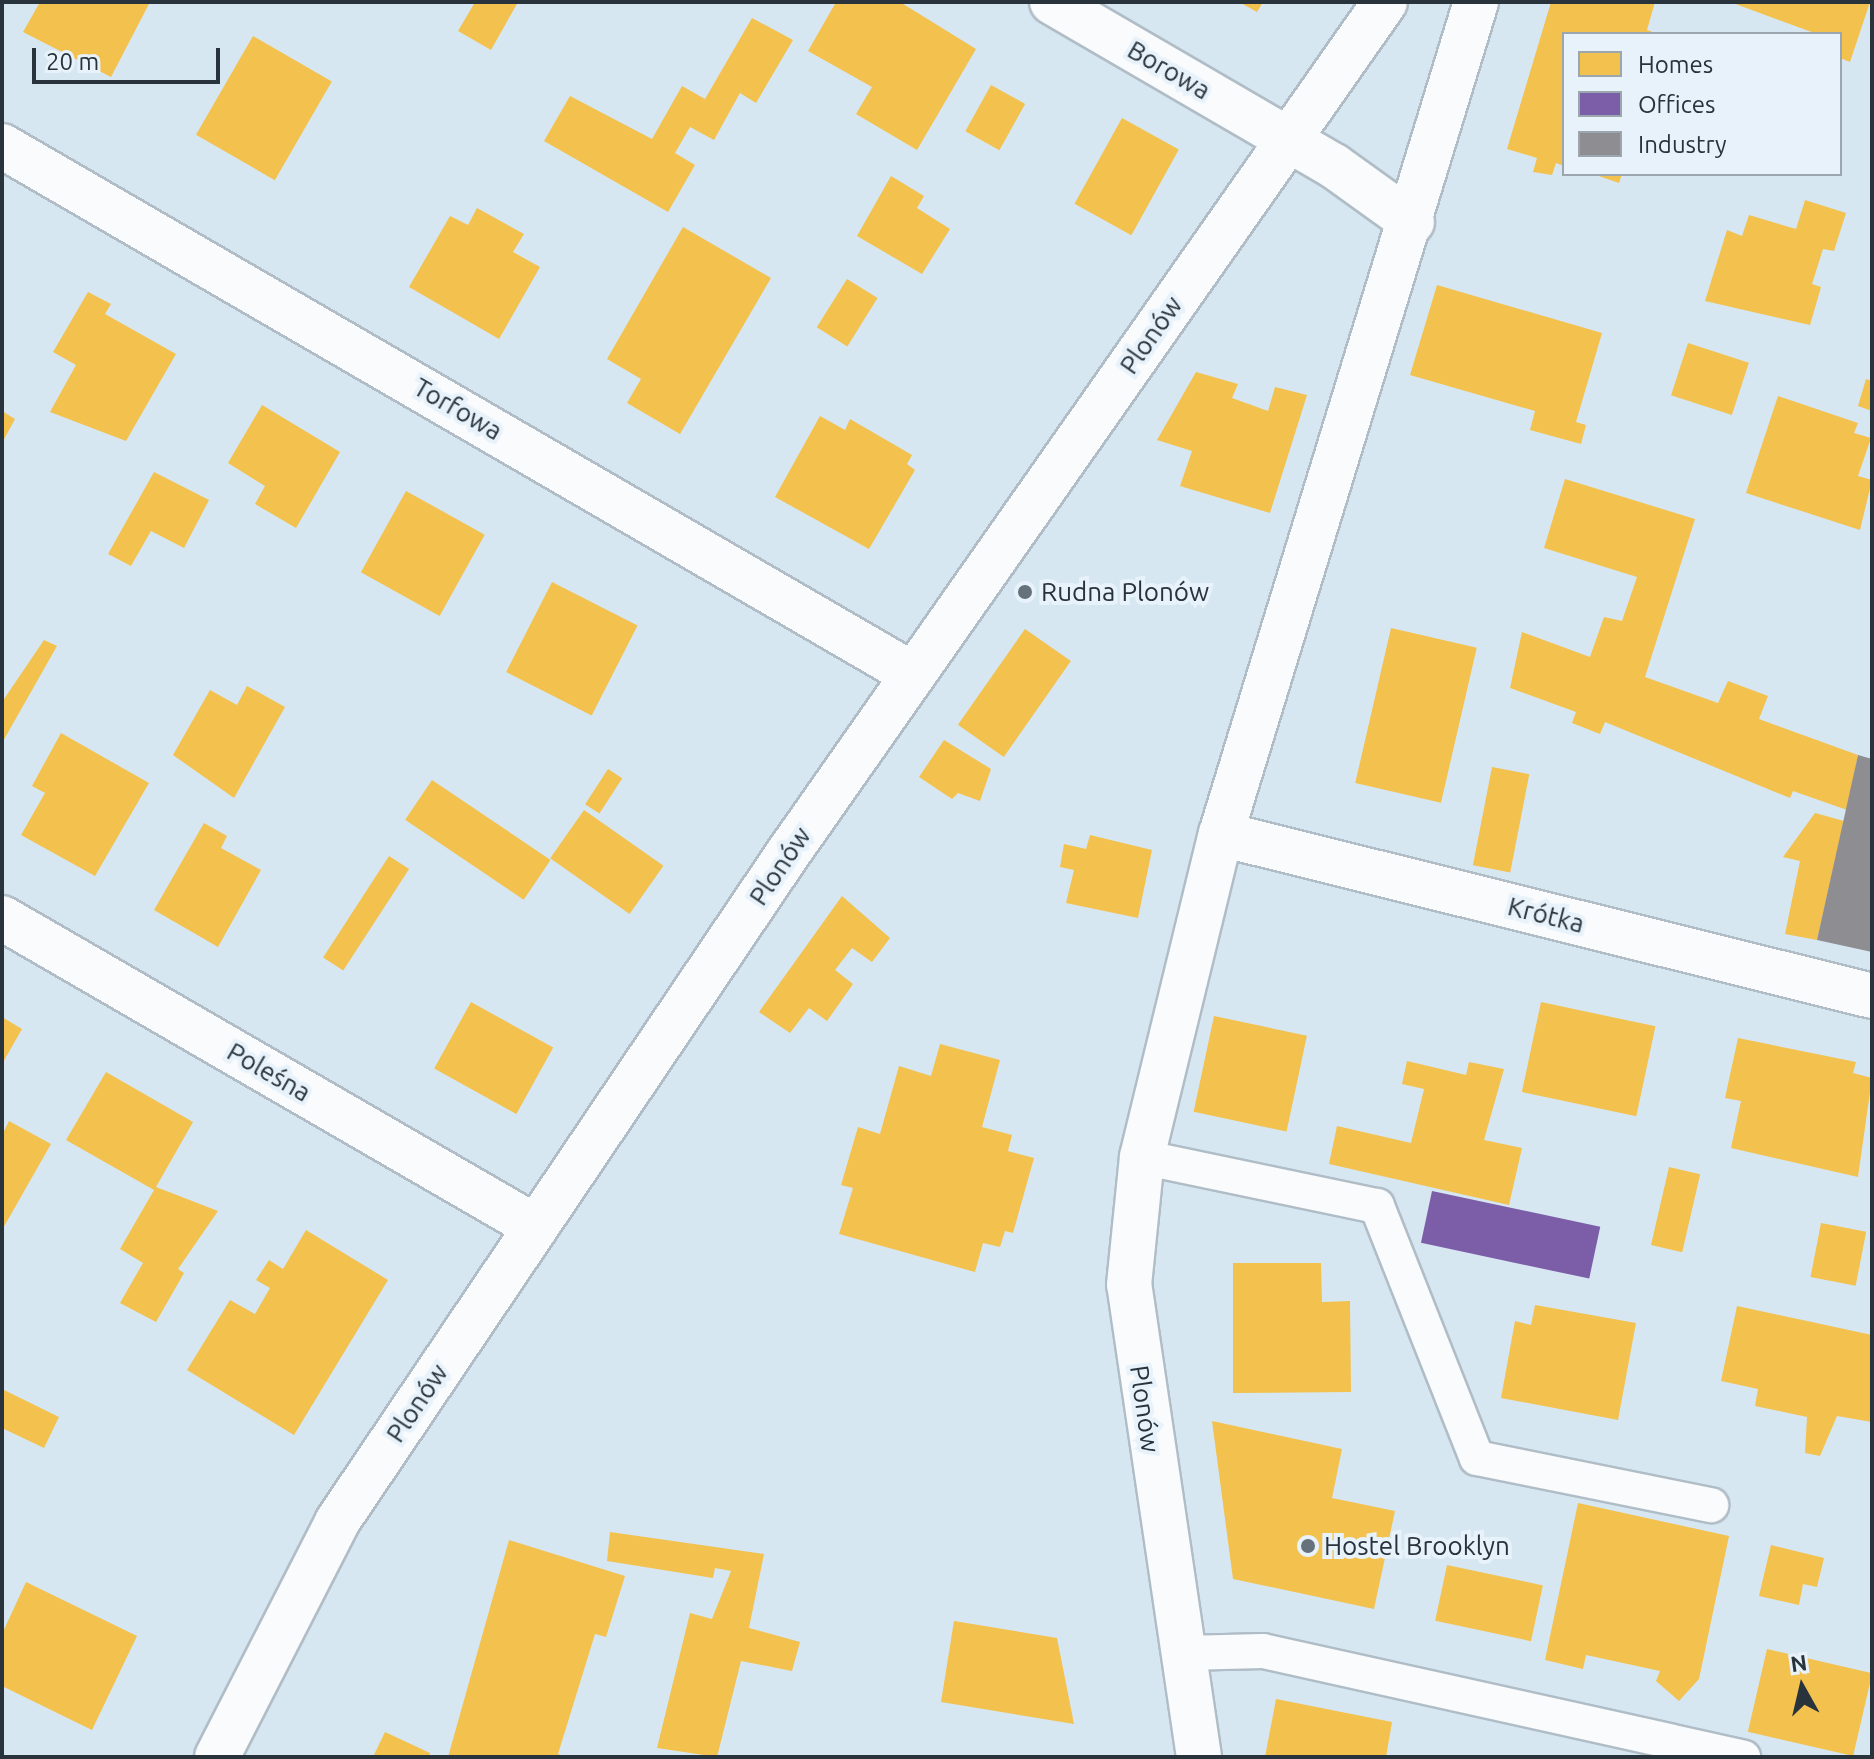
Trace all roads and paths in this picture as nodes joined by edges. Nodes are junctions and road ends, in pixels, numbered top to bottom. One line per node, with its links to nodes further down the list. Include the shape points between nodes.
1 (1052, 2): 4 (street, Borowa)
2 (1385, 2): 4 (street, Plonów)
3 (1476, 2): 6 (street, Plonów)
4 (1286, 141): 6 (street, Borowa); 7 (street, Plonów)
5 (2, 146): 7 (street, Torfowa)
6 (1412, 222): 8 (street, Plonów)
7 (912, 674): 12 (street, Plonów)
8 (1221, 834): 10 (street, Krótka); 11 (street, Plonów)
9 (2, 918): 12 (street, Poleśna)
10 (1872, 996)
11 (1142, 1157): 13 (lane, via 1377,1206 1477,1458); 14 (street, Plonów, via 1129,1285)
12 (536, 1227): 15 (street, Plonów, via 337,1522)
13 (1711, 1505)
14 (1184, 1653): 16 (street, Plonów); 17 (lane, via 1263,1651)
15 (217, 1757)
16 (1199, 1757)
17 (1743, 1757)

